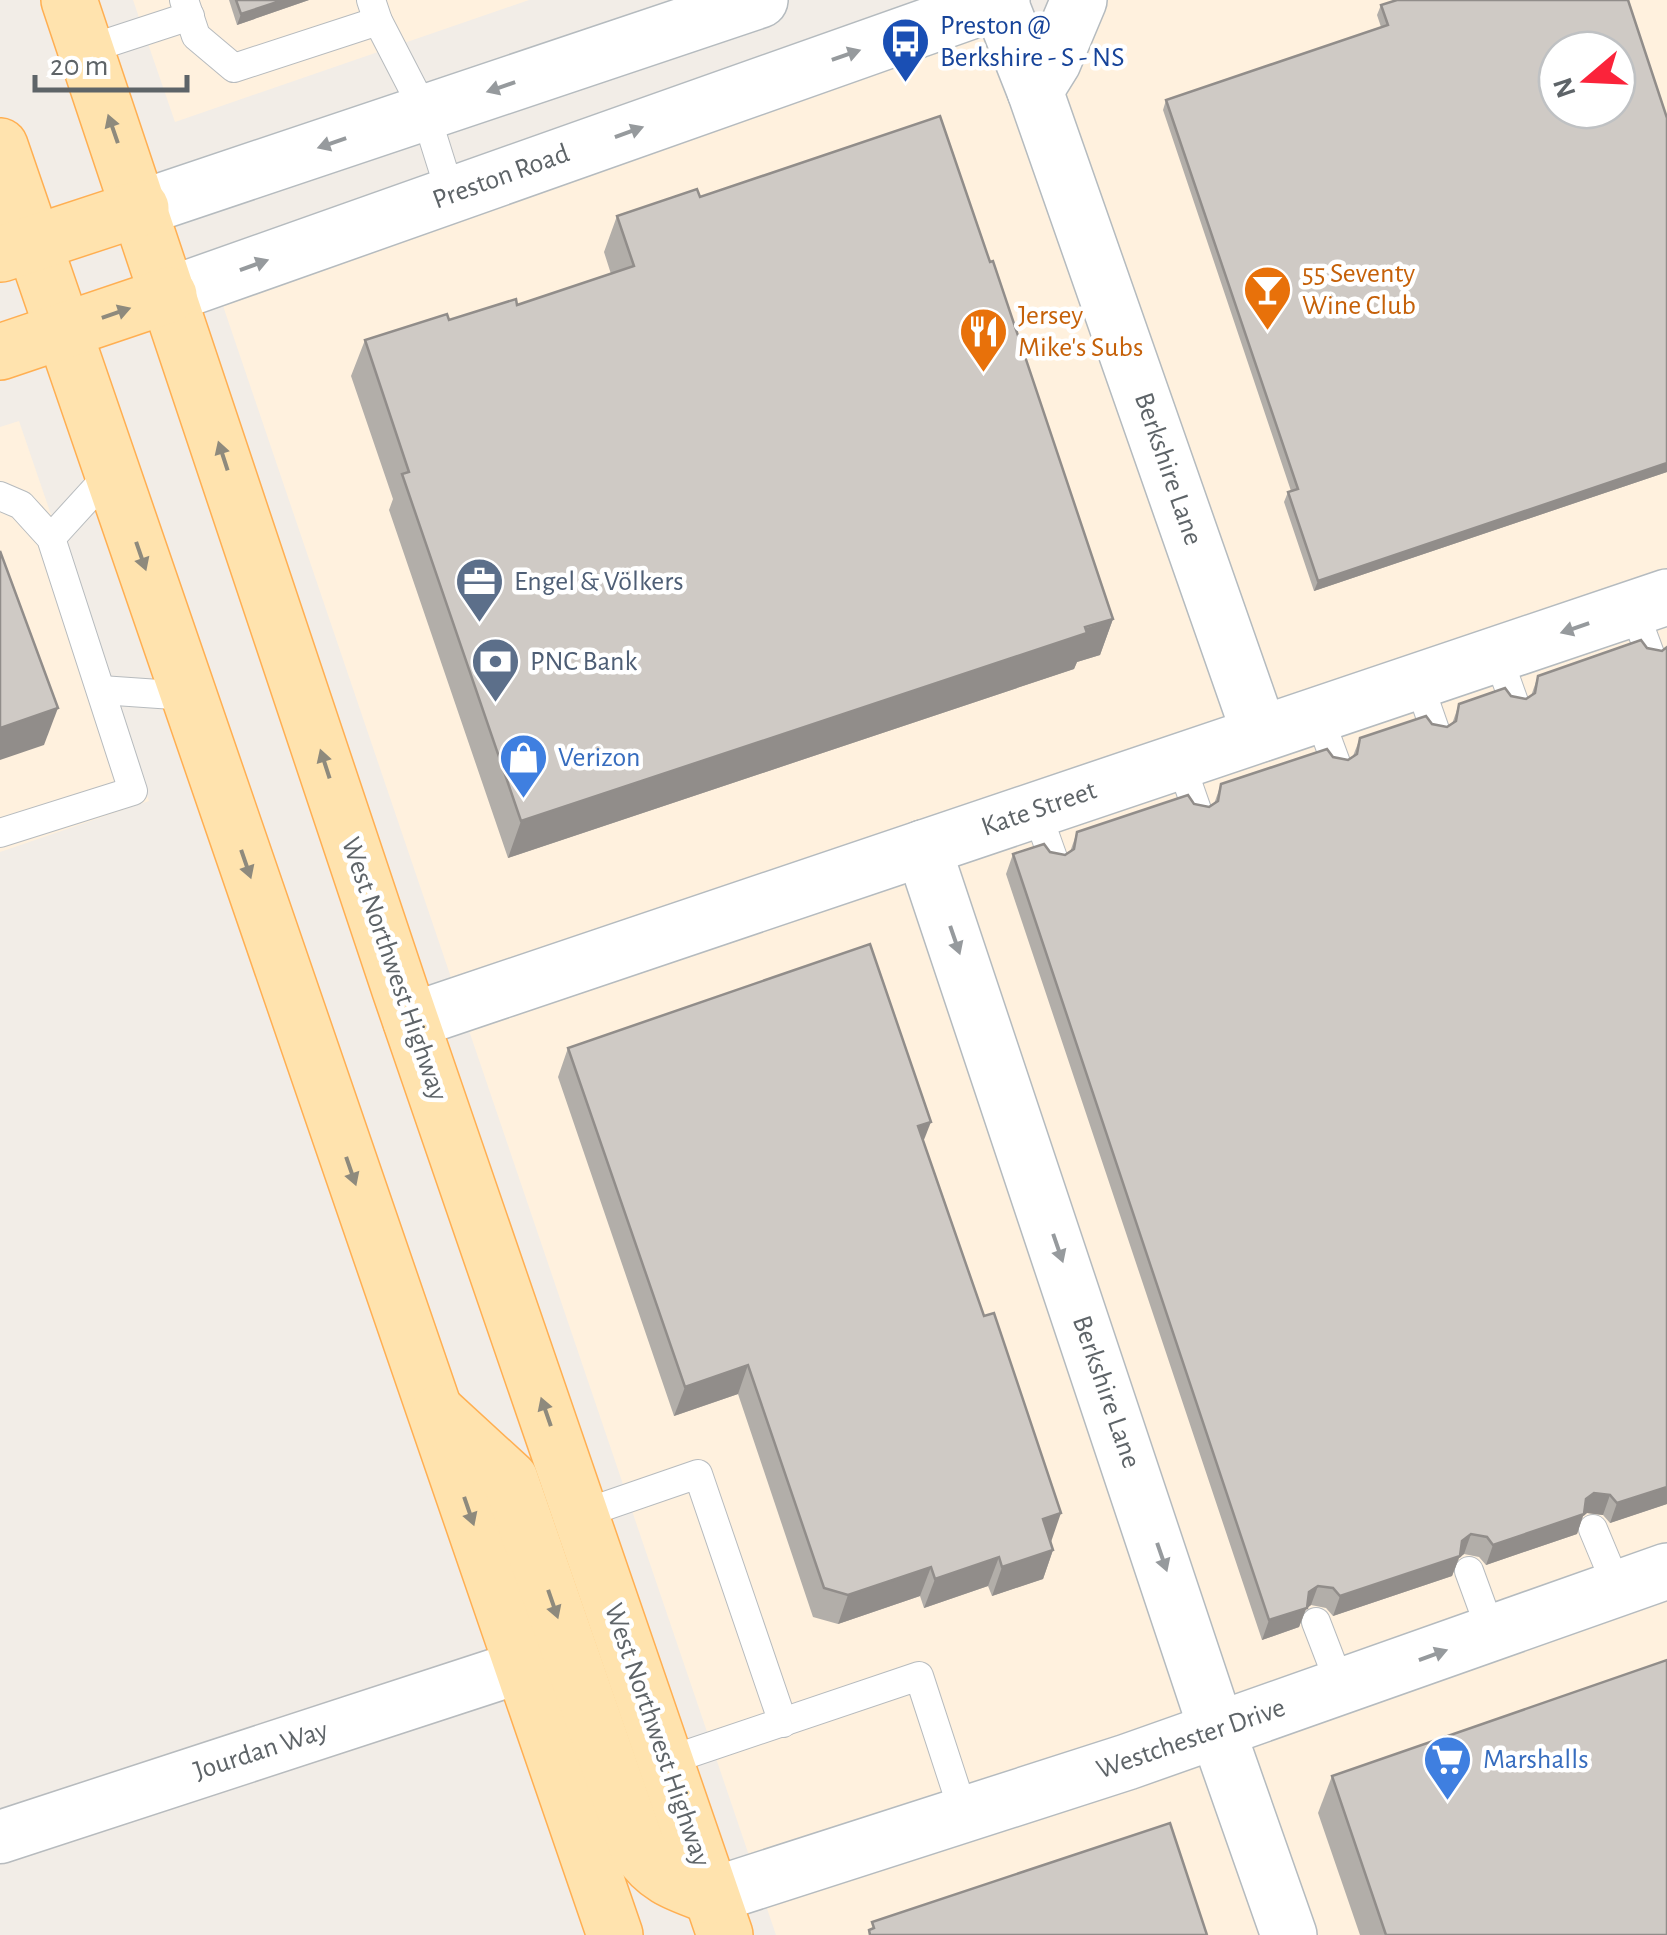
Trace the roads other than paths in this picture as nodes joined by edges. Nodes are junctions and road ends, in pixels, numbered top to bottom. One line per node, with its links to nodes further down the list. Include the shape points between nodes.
1 (760, 0): 8 (street, one-way to 8)
2 (1000, 0): 7 (street, Berkshire Lane); 10 (street, Preston Road, one-way to 2)
3 (1079, 0): 7 (street)
4 (187, 8): 5 (lane, via 196,36 234,68); 6 (lane)
5 (374, 11): 8 (lane)
6 (78, 25): 11 (main road, West Northwest Highway, one-way to 6)
7 (1035, 91): 22 (street, Berkshire Lane)
8 (424, 112): 10 (lane); 11 (street, one-way to 11)
9 (0, 146): 12 (main road)
10 (450, 195): 13 (street, Preston Road, one-way to 10)
11 (141, 208): 12 (main road); 13 (main road, West Northwest Highway)
12 (17, 249): 14 (main road)
13 (169, 295): 14 (main road, Preston Road, one-way to 13); 25 (main road, West Northwest Highway, one-way to 13)
14 (64, 332): 15 (main road, Preston Road); 16 (main road)
15 (0, 352)
16 (112, 471): 18 (lane); 21 (main road, one-way to 21)
17 (0, 496): 18 (lane, via 21,505)
18 (51, 538): 20 (lane)
19 (1650, 620): 22 (street, Kate Street, one-way to 22, via 1327,739)
20 (102, 690): 21 (lane); 23 (lane, via 133,791)
21 (188, 696): 26 (main road, one-way to 26)
22 (1260, 734): 24 (street, Kate Street, via 1188,786 1045,834)
23 (0, 834)
24 (924, 848): 25 (street, Kate Street); 36 (street, Berkshire Lane, one-way to 36)
25 (411, 1021): 27 (main road, West Northwest Highway, one-way to 25)
26 (432, 1408): 33 (main road, one-way to 33); 40 (main road, one-way to 40, via 510,1478 638,1849 651,1869)
27 (582, 1514): 35 (lane, via 698,1474); 37 (main road, West Northwest Highway)
28 (1593, 1529): 30 (lane)
29 (1469, 1570): 32 (lane)
30 (1642, 1580): 32 (street, Westchester Drive)
31 (1316, 1622): 34 (lane)
32 (1492, 1634): 34 (street, Westchester Drive, one-way to 32)
33 (523, 1666): 39 (street, Jourdan Way); 41 (main road)
34 (1341, 1687): 36 (street, Westchester Drive)
35 (783, 1723): 37 (lane); 38 (lane, via 920,1676)
36 (1217, 1730): 38 (street, Westchester Drive); 42 (street, Berkshire Lane)
37 (667, 1761): 40 (main road, West Northwest Highway)
38 (964, 1814): 40 (street, Westchester Drive)
39 (0, 1837)
40 (718, 1916)
41 (615, 1935)
42 (1289, 1935)

